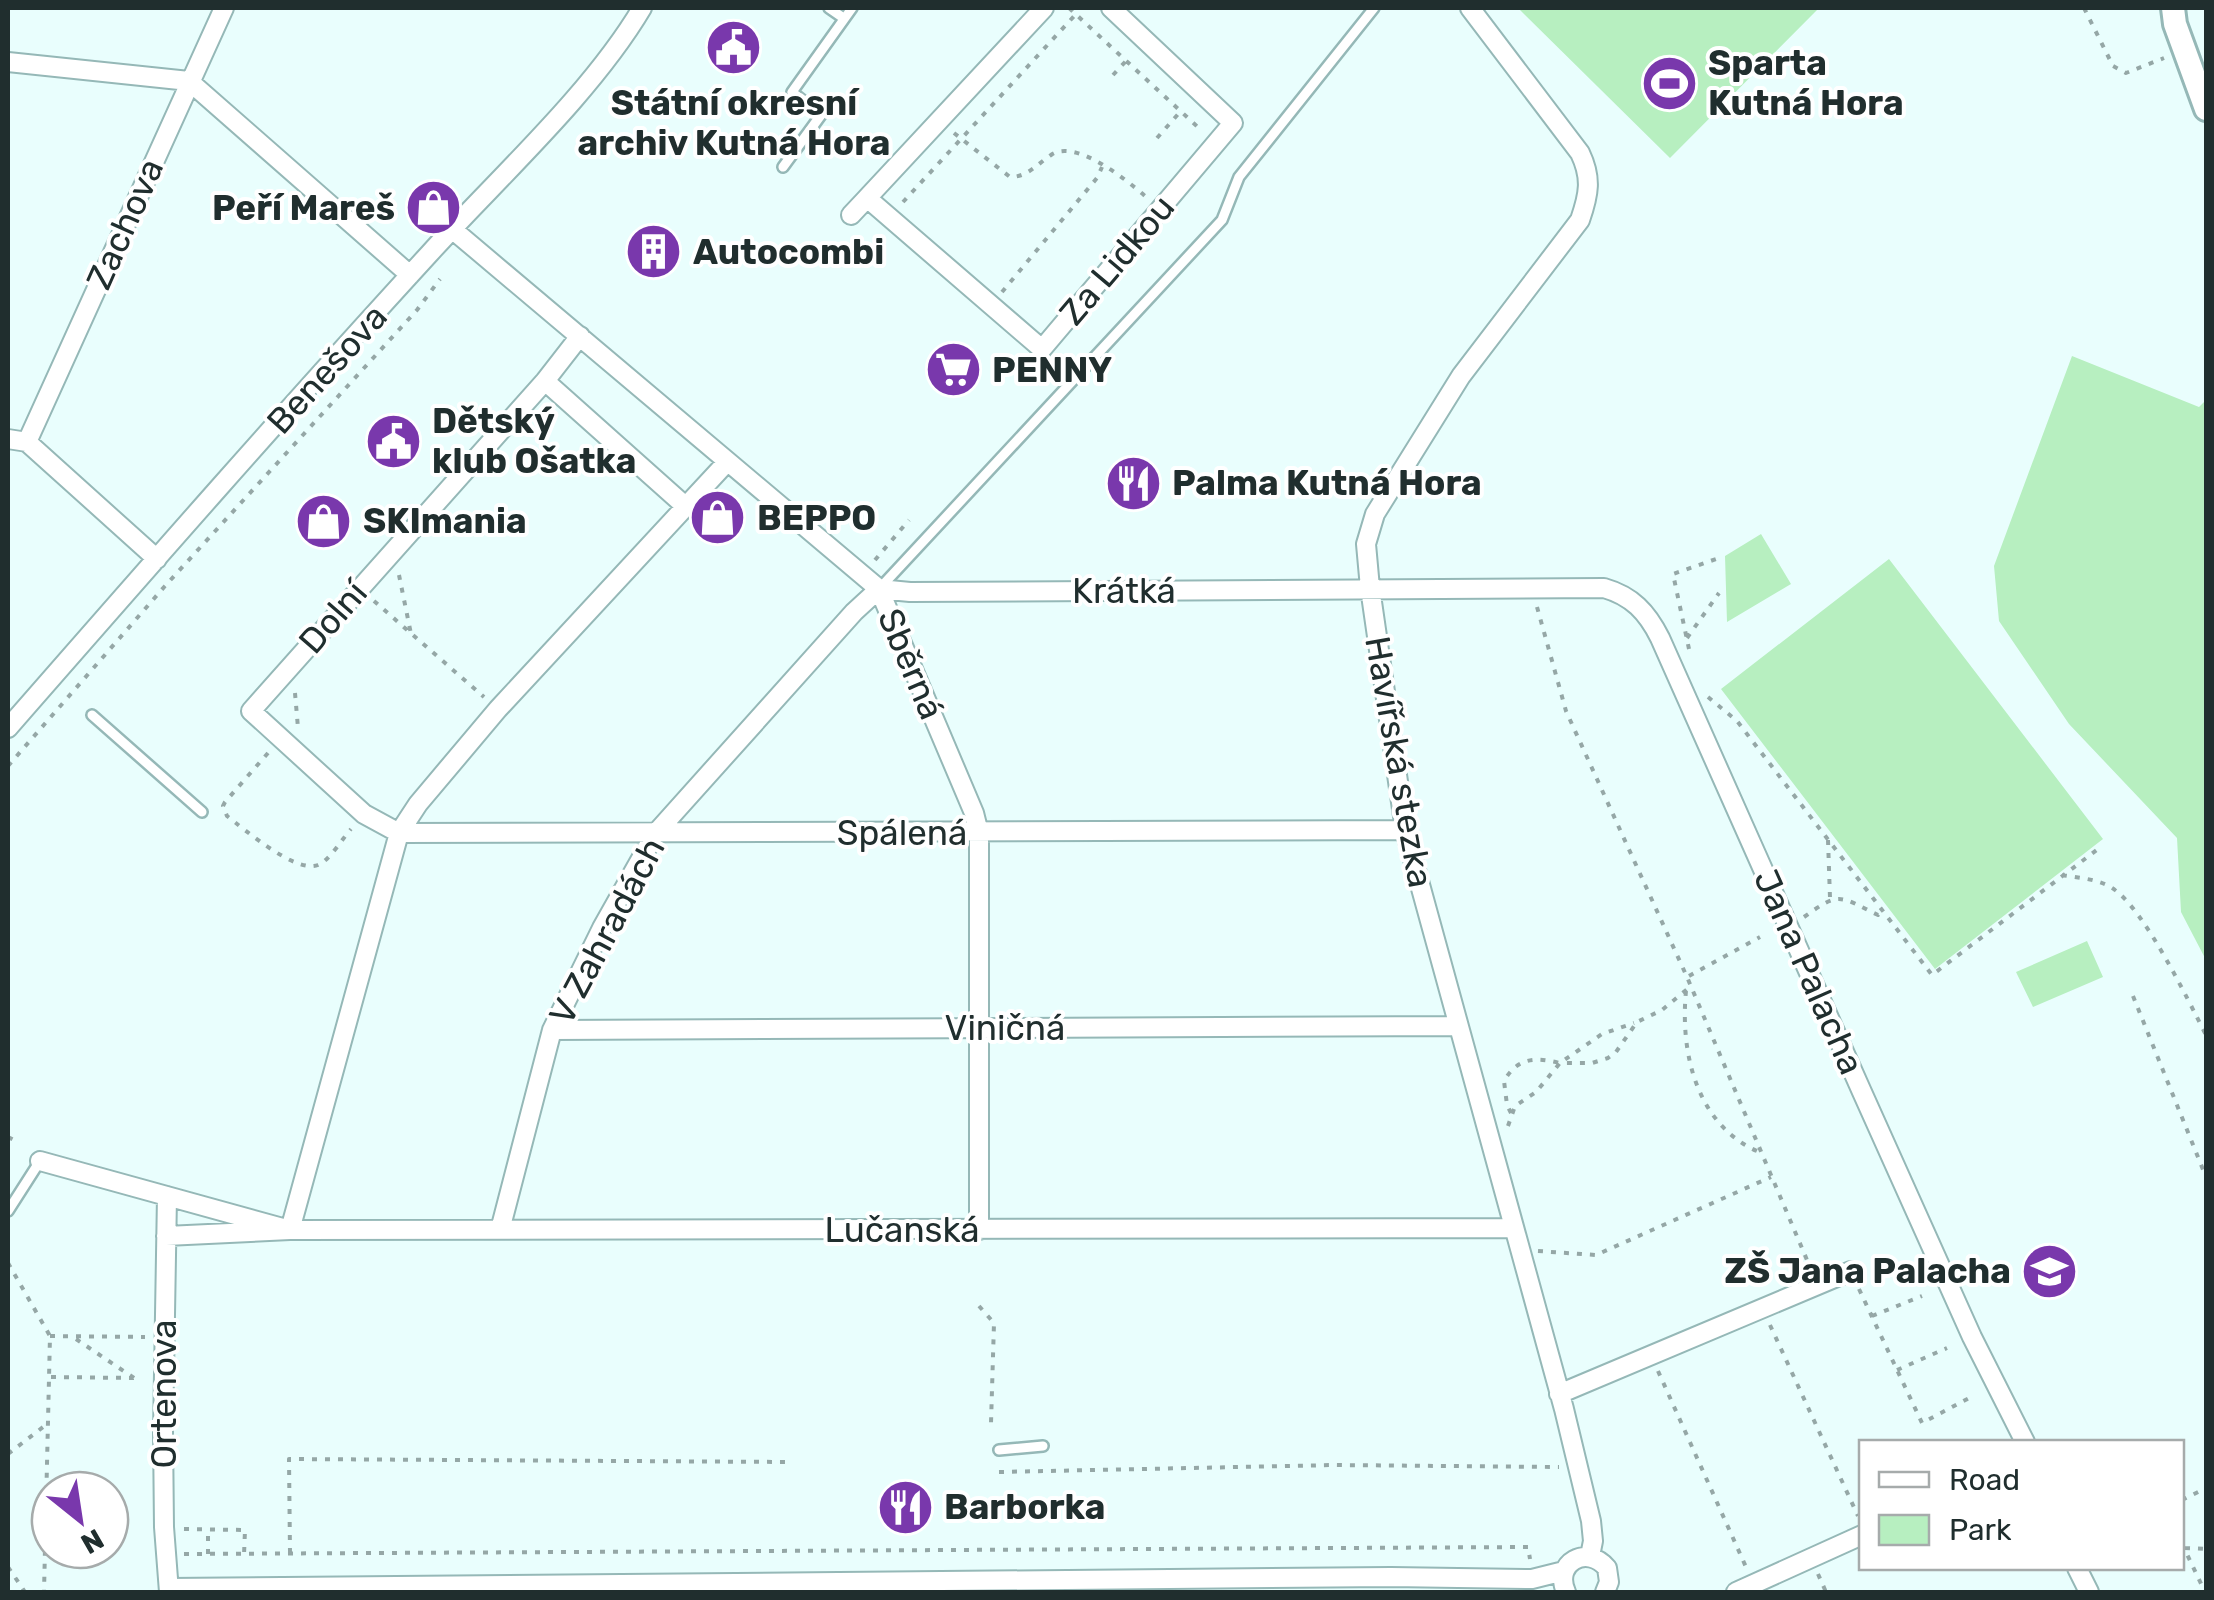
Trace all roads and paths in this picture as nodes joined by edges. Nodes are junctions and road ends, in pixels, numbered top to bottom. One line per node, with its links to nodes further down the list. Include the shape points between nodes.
1 (224, 8): 18 (street, Zachova)
2 (642, 8): 31 (street, Benešova, via 614,50)
3 (829, 8): 13 (lane)
4 (852, 8): 13 (lane)
5 (1044, 8): 21 (street)
6 (1068, 8): 12 (path)
7 (1111, 8): 24 (street, via 1233,123)
8 (1374, 8): 48 (lane, via 1239,177 1222,220)
9 (1470, 8): 46 (street, Havířská stezka, via 1572,141 1590,180 1580,220 1461,376 1376,514 1366,544)
10 (2084, 8): 14 (path, via 2112,66 2126,73)
11 (2174, 8): 14 (street)
12 (1076, 14): 15 (path); 23 (path)
13 (842, 17): 25 (lane, via 792,92 821,115)
14 (2184, 52): 19 (street)
15 (1126, 61): 17 (path); 20 (path)
16 (8, 62): 18 (street)
17 (1113, 75)
18 (189, 81): 32 (street); 37 (street, Zachova)
19 (2206, 109)
20 (1180, 111): 22 (path); 24 (path)
21 (940, 120): 23 (path); 27 (street)
22 (1157, 138)
23 (961, 139): 26 (path, via 1010,177 1064,149); 30 (path)
24 (1215, 144): 28 (street, Za Lidkou)
25 (783, 167)
26 (1102, 167): 28 (path, via 1118,172); 34 (path)
27 (866, 198): 29 (street); 30 (street, Za Lidkou)
28 (1160, 209): 30 (street, Za Lidkou, via 1042,349)
29 (852, 215)
30 (888, 217)
31 (452, 229): 32 (street, Benešova); 35 (street, Sběrná)
32 (410, 275): 43 (street, Benešova)
33 (440, 279): 59 (path)
34 (1006, 288)
35 (580, 336): 36 (street, Dolní); 38 (street, Sběrná)
36 (545, 381): 39 (street); 41 (street, Dolní)
37 (17, 440): 43 (street)
38 (727, 462): 39 (street); 44 (street, Sběrná)
39 (684, 506): 55 (street)
40 (909, 520): 44 (path)
41 (394, 549): 45 (street, Dolní); 50 (path)
42 (1719, 558): 51 (path, via 1673,574)
43 (157, 559): 57 (street, Benešova)
44 (862, 575): 48 (street, Sběrná)
45 (359, 588): 50 (path); 53 (street, Dolní)
46 (1370, 588): 47 (street, Jana Palacha); 48 (street, Krátká); 62 (street, Havířská stezka)
47 (1531, 588): 73 (path, via 1566,711); 117 (street, Jana Palacha, via 1620,592 1654,626)
48 (878, 589): 63 (street, Sběrná); 65 (street, V Zahradách)
49 (1719, 593): 51 (path)
50 (411, 634): 55 (path)
51 (1687, 638): 52 (path)
52 (1690, 658)
53 (286, 672): 58 (path, via 294,678 298,735); 58 (street, Dolní, via 251,711)
54 (1705, 694): 66 (path, via 1737,721)
55 (498, 710): 64 (street)
56 (92, 715): 60 (lane)
57 (8, 728)
58 (288, 745): 61 (street, Dolní); 61 (path, via 276,746 225,802 227,816 281,855 310,866 323,862)
59 (8, 766)
60 (202, 812)
61 (364, 814): 64 (street, Dolní)
62 (1405, 830): 63 (street, Spálená); 78 (street, Havířská stezka)
63 (979, 832): 65 (street, Spálená); 79 (street, Sběrná)
64 (399, 833): 65 (street, Spálená); 94 (street)
65 (655, 834): 80 (street, V Zahradách)
66 (1828, 840): 69 (path); 70 (path)
67 (2102, 846): 68 (path)
68 (2062, 875): 70 (path, via 1932,975); 81 (path, via 2112,887 2127,901)
69 (1830, 898): 70 (path, via 1845,898 1878,916); 71 (path)
70 (1882, 911)
71 (1804, 917)
72 (1760, 937): 73 (path)
73 (1688, 977): 74 (path)
74 (1691, 986): 75 (path); 87 (path)
75 (1686, 991): 77 (path); 87 (path, via 1684,1038 1694,1080 1726,1127)
76 (2133, 996): 90 (path)
77 (1637, 1022): 82 (path, via 1602,1034); 82 (path, via 1608,1058)
78 (1457, 1026): 79 (street, Viničná); 93 (street, Havířská stezka)
79 (979, 1028): 80 (street, Viničná); 96 (street, Sběrná)
80 (552, 1030): 95 (street, V Zahradách)
81 (2206, 1035)
82 (1560, 1063): 83 (path); 83 (path, via 1529,1059 1510,1071 1504,1089)
83 (1512, 1113): 84 (path)
84 (1505, 1134)
85 (8, 1138): 86 (path)
86 (16, 1140)
87 (1762, 1153): 89 (path)
88 (40, 1161): 91 (street, Lučanská); 92 (lane)
89 (1771, 1176): 98 (path, via 1596,1255); 101 (path)
90 (2206, 1177)
91 (167, 1196): 94 (street, Lučanská); 97 (street, Ortenova)
92 (8, 1211)
93 (1513, 1228): 96 (street, Lučanská); 98 (street, Havířská stezka)
94 (290, 1230): 95 (street, Lučanská); 97 (street, Lučanská)
95 (500, 1230): 96 (street, Lučanská)
96 (980, 1230)
97 (166, 1236): 107 (street, Ortenova)
98 (1518, 1249): 113 (street, Havířská stezka)
99 (8, 1264): 106 (path)
100 (1853, 1276): 101 (street); 105 (path)
101 (1818, 1285): 104 (street)
102 (1922, 1296): 105 (path)
103 (979, 1306): 116 (path, via 994,1323)
104 (1762, 1308): 110 (street); 124 (path)
105 (1872, 1316): 111 (path)
106 (50, 1336): 108 (path); 112 (path)
107 (164, 1337): 108 (path); 139 (street, Ortenova)
108 (73, 1338): 112 (path, via 134,1378)
109 (1947, 1348): 111 (path)
110 (1652, 1356): 113 (street); 138 (path)
111 (1897, 1370): 114 (path, via 1922,1423)
112 (51, 1377): 115 (path)
113 (1560, 1394): 122 (street, Havířská stezka)
114 (1971, 1398)
115 (49, 1423): 120 (path); 141 (path)
116 (991, 1423)
117 (2023, 1440)
118 (1043, 1446): 119 (lane)
119 (999, 1450)
120 (8, 1454)
121 (790, 1462): 132 (path, via 289,1459)
122 (1578, 1468): 123 (path); 133 (street, Havířská stezka, via 1591,1521)
123 (999, 1472)
124 (1859, 1523)
125 (179, 1528): 127 (path)
126 (1859, 1528): 144 (street)
127 (208, 1530): 130 (path); 131 (path, via 245,1530)
128 (2184, 1548): 146 (path)
129 (179, 1554): 130 (path)
130 (208, 1554): 131 (path)
131 (244, 1554): 132 (path)
132 (290, 1556): 137 (path, via 1528,1548)
133 (1590, 1556): 136 (street); 143 (street, Havířská stezka, via 1607,1568)
134 (8, 1567): 140 (path)
135 (1816, 1569): 145 (path)
136 (1564, 1570): 139 (street, via 1532,1579); 142 (street)
137 (1532, 1572)
138 (1748, 1572)
139 (169, 1590)
140 (25, 1592)
141 (44, 1592)
142 (1566, 1592)
143 (1605, 1592)
144 (1736, 1592)
145 (1826, 1592)
146 (2204, 1592)

